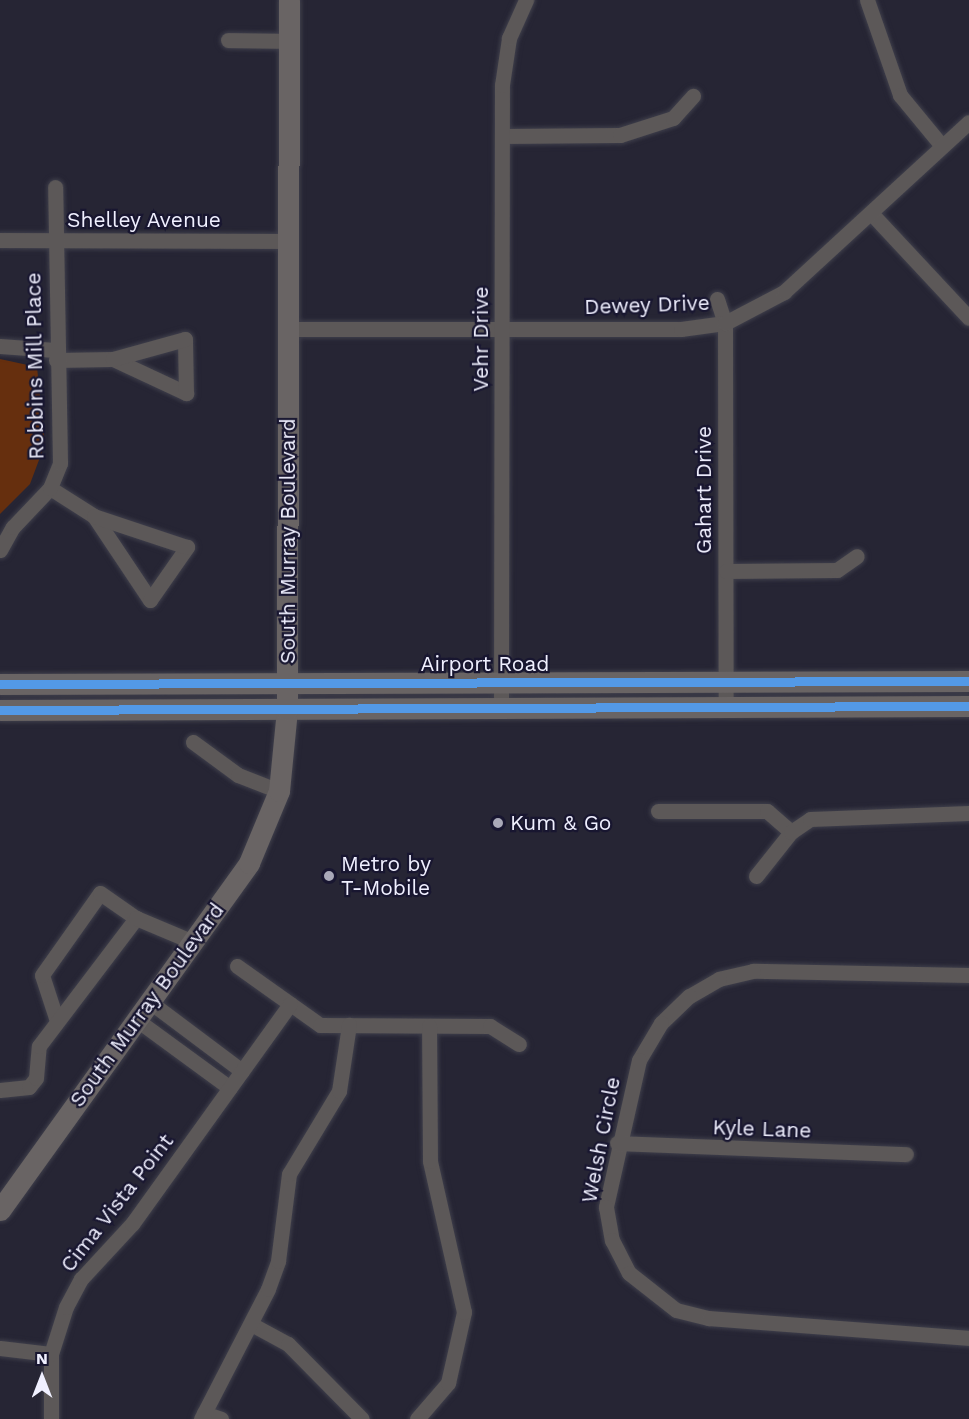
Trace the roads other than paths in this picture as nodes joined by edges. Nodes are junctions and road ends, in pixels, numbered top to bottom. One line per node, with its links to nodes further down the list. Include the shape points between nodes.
1 (289, 0): 5 (main road, South Murray Boulevard)
2 (526, 0): 8 (street, Vehr Drive, via 504,60)
3 (867, 0): 9 (street, via 900,95)
4 (228, 40): 5 (street)
5 (289, 41): 14 (main road, South Murray Boulevard)
6 (693, 96): 8 (street, via 673,118 620,135)
7 (969, 122): 9 (street, Dewey Drive)
8 (503, 136): 19 (street, Vehr Drive)
9 (942, 146): 11 (street, Dewey Drive)
10 (55, 187): 13 (street, Robbins Mill Place)
11 (872, 214): 16 (street); 17 (street, Dewey Drive, via 764,307)
12 (0, 240): 13 (street, Shelley Avenue)
13 (54, 241): 14 (street, Shelley Avenue); 21 (street, Robbins Mill Place)
14 (288, 241): 18 (main road, South Murray Boulevard)
15 (717, 299): 17 (street, Gahart Drive)
16 (969, 318)
17 (725, 323): 19 (street, Dewey Drive, via 681,329); 28 (street, Gahart Drive)
18 (288, 329): 19 (street, Dewey Drive); 29 (main road, South Murray Boulevard)
19 (501, 329): 31 (street, Vehr Drive)
20 (0, 346): 21 (street)
21 (56, 355): 22 (street); 23 (street, Robbins Mill Place, via 62,446)
22 (113, 359): 22 (street, via 144,374 186,393 185,339)
23 (50, 488): 24 (street); 25 (street, Robbins Mill Place)
24 (94, 516): 24 (street, via 103,536 150,600 187,547)
25 (6, 528): 26 (street, Robbins Mill Place)
26 (0, 550)
27 (857, 556): 28 (street, via 837,570)
28 (726, 571): 32 (street, Gahart Drive)
29 (287, 681): 31 (main road, Airport Road); 33 (main road, Airport Road); 38 (main road, South Murray Boulevard)
30 (969, 681): 32 (main road, Airport Road)
31 (501, 682): 32 (main road, Airport Road); 36 (street, Vehr Drive)
32 (726, 683): 35 (street, Gahart Drive)
33 (0, 684)
34 (969, 706): 35 (main road)
35 (726, 708): 36 (main road)
36 (501, 709): 38 (main road)
37 (0, 710): 38 (main road)
38 (287, 710): 40 (main road, South Murray Boulevard)
39 (193, 742): 40 (street, via 238,775)
40 (279, 791): 46 (main road, South Murray Boulevard, via 249,863)
41 (658, 811): 43 (street, via 767,811)
42 (969, 813): 43 (street, via 822,816)
43 (791, 832): 44 (street)
44 (756, 876)
45 (136, 918): 46 (street); 52 (street); 52 (street, via 100,893 42,975)
46 (193, 942): 49 (main road, South Murray Boulevard)
47 (237, 966): 50 (street)
48 (969, 975): 61 (street, Welsh Circle, via 753,971 720,979 682,1002 649,1038)
49 (150, 1002): 51 (main road, South Murray Boulevard); 55 (street)
50 (290, 1004): 53 (street, via 320,1025); 58 (street, Cima Vista Point)
51 (137, 1020): 57 (street); 63 (main road, South Murray Boulevard)
52 (57, 1021): 60 (street, via 39,1046 36,1078 29,1087)
53 (349, 1025): 54 (street); 64 (street, via 344,1077 290,1174 278,1262)
54 (429, 1026): 56 (street, via 490,1026); 72 (street, via 429,1153 464,1312 448,1383)
55 (200, 1040): 57 (street); 58 (street)
56 (519, 1044)
57 (188, 1056): 59 (street)
58 (242, 1071): 59 (street, Cima Vista Point)
59 (230, 1088): 67 (street, Cima Vista Point, via 132,1224 81,1279 66,1307)
60 (0, 1090)
61 (617, 1143): 62 (street, Kyle Lane); 65 (street, Welsh Circle, via 606,1207 612,1240 630,1273 659,1301 710,1318)
62 (906, 1154)
63 (0, 1210)
64 (251, 1324): 68 (street); 71 (street, via 288,1344)
65 (969, 1338)
66 (0, 1348): 67 (street)
67 (51, 1354): 69 (street, Cima Vista Point)
68 (202, 1416): 70 (street)
69 (51, 1419)
70 (221, 1419)
71 (362, 1419)
72 (417, 1419)

